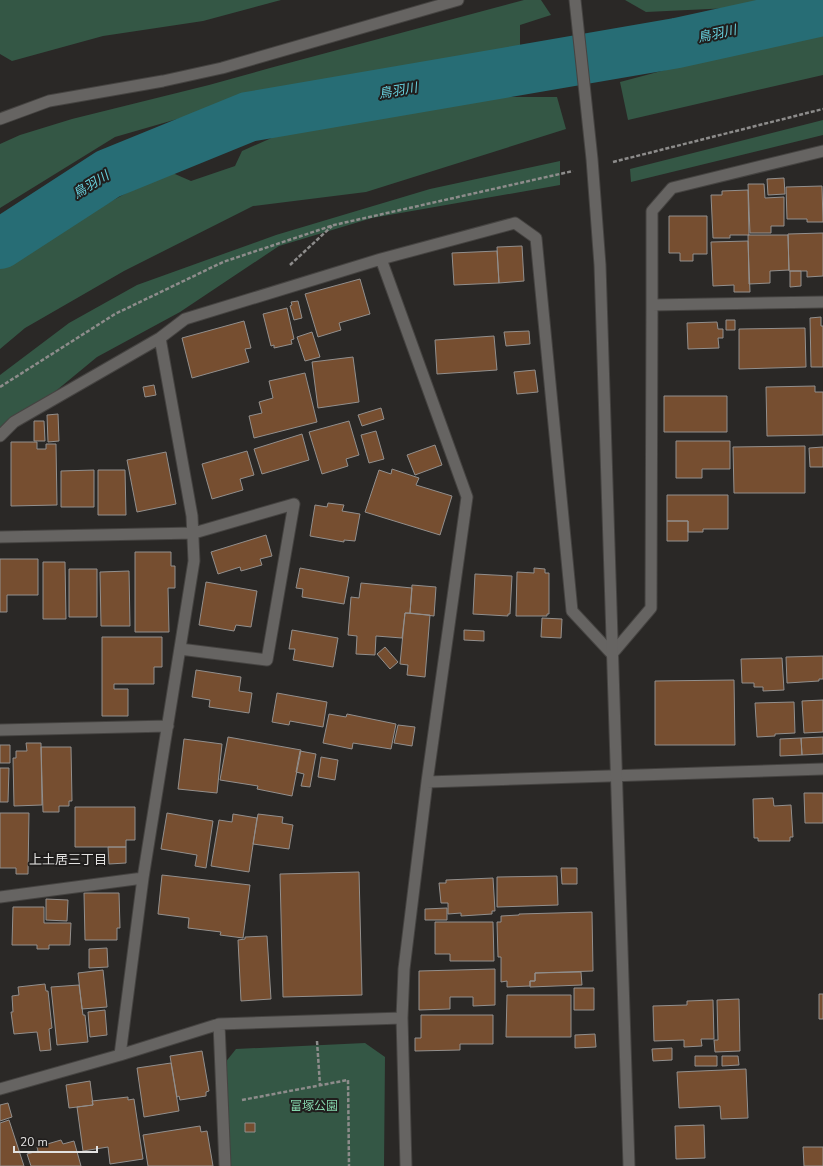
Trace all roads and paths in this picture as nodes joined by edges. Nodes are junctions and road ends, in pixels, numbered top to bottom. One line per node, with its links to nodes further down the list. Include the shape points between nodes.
1 (458, 0): 4 (street, via 222,68 49,101)
2 (575, 0): 6 (street)
3 (823, 109): 6 (path)
4 (0, 120)
5 (823, 151): 11 (street, via 672,188 652,211)
6 (592, 163): 7 (path); 18 (street, via 600,265)
7 (334, 225): 9 (path); 13 (path, via 223,262 115,314)
8 (381, 258): 12 (street, via 185,318); 18 (street, via 515,223 536,238 572,611); 23 (street, via 467,497)
9 (289, 266)
10 (823, 302): 11 (street)
11 (652, 305): 18 (street, via 651,608)
12 (160, 338): 14 (street, via 14,422); 15 (street)
13 (0, 387)
14 (0, 436)
15 (194, 533): 16 (street); 17 (street, via 194,561); 17 (street, via 294,504 267,660)
16 (0, 537)
17 (180, 648): 19 (street)
18 (612, 654): 22 (street)
19 (168, 726): 20 (street); 24 (street)
20 (0, 730)
21 (823, 769): 22 (street)
22 (616, 776): 23 (street); 36 (street)
23 (427, 782): 26 (street, via 404,969)
24 (143, 878): 25 (street); 29 (street)
25 (0, 897)
26 (402, 1018): 27 (street); 35 (street)
27 (316, 1020): 28 (street); 30 (path)
28 (219, 1024): 29 (street); 33 (street)
29 (120, 1055): 31 (street)
30 (320, 1085): 32 (path); 34 (path, via 348,1080)
31 (0, 1089)
32 (239, 1100)
33 (225, 1166)
34 (349, 1166)
35 (406, 1166)
36 (629, 1166)

